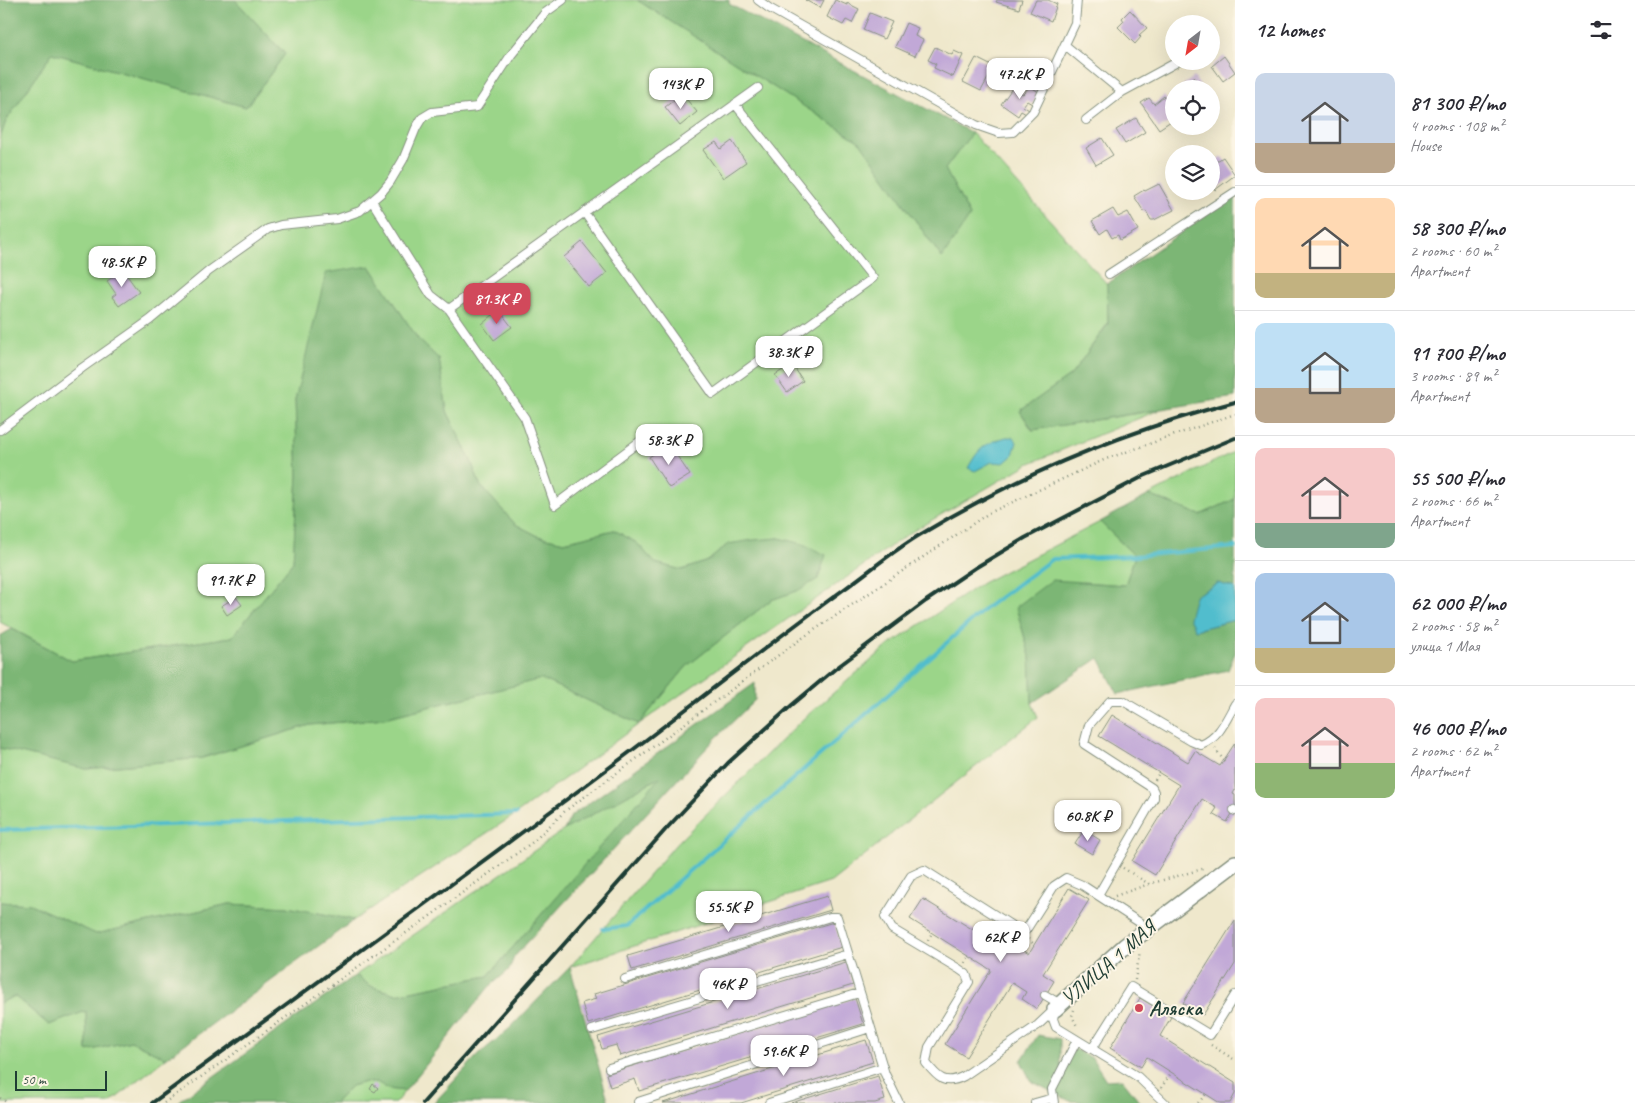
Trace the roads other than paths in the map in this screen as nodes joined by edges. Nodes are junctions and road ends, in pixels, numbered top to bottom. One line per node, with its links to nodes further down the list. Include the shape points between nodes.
1 (563, 0): 11 (lane, via 545,14 511,55 477,107 432,112 422,118 390,182)
2 (758, 0): 4 (lane, via 976,125 999,133 1014,132 1033,112)
3 (1077, 0): 4 (lane, via 1075,23)
4 (1065, 45): 7 (lane)
5 (1165, 69): 7 (lane)
6 (758, 88): 8 (lane)
7 (1122, 92): 9 (lane)
8 (735, 104): 12 (lane); 12 (lane, via 873,278 713,394)
9 (1086, 120)
10 (1235, 192): 13 (lane)
11 (372, 201): 14 (lane, via 431,295); 15 (lane, via 360,211 337,219 268,229)
12 (584, 212): 14 (lane)
13 (1109, 274)
14 (449, 309): 16 (lane, via 525,418 555,504)
15 (0, 430)
16 (643, 440)
17 (1235, 704): 19 (lane, via 1216,736 1201,745 1123,701 1110,701 1089,725 1084,744 1154,792 1154,798 1116,863)
18 (1235, 863): 20 (street, УЛИЦА 1 МАЯ)
19 (1101, 897): 20 (lane); 26 (lane, via 1066,878 1054,886 1026,930 1020,931 924,870 911,876 885,917 892,929 959,969 969,982 929,1047 926,1063 945,1080 953,1082 964,1076 1038,1025)
20 (1148, 928): 26 (street, УЛИЦА 1 МАЯ)
21 (848, 954): 22 (lane, via 838,919 834,916); 23 (lane); 28 (lane)
22 (625, 979)
23 (859, 993): 27 (lane); 32 (lane)
24 (1045, 995): 26 (lane)
25 (1235, 995): 30 (lane, via 1210,1035 1131,987)
26 (1058, 1006): 29 (lane, УЛИЦА 1 МАЯ, via 1053,1019 1056,1027)
27 (870, 1028): 31 (lane); 34 (lane)
28 (592, 1030)
29 (1077, 1040): 30 (lane, УЛИЦА 1 МАЯ); 33 (lane, via 1052,1089)
30 (1092, 1049): 38 (lane, УЛИЦА 1 МАЯ, via 1138,1077)
31 (883, 1067): 35 (lane); 36 (lane)
32 (609, 1068)
33 (1053, 1100): 37 (lane)
34 (638, 1102)
35 (769, 1103)
36 (898, 1103)
37 (1035, 1103)
38 (1164, 1103)

